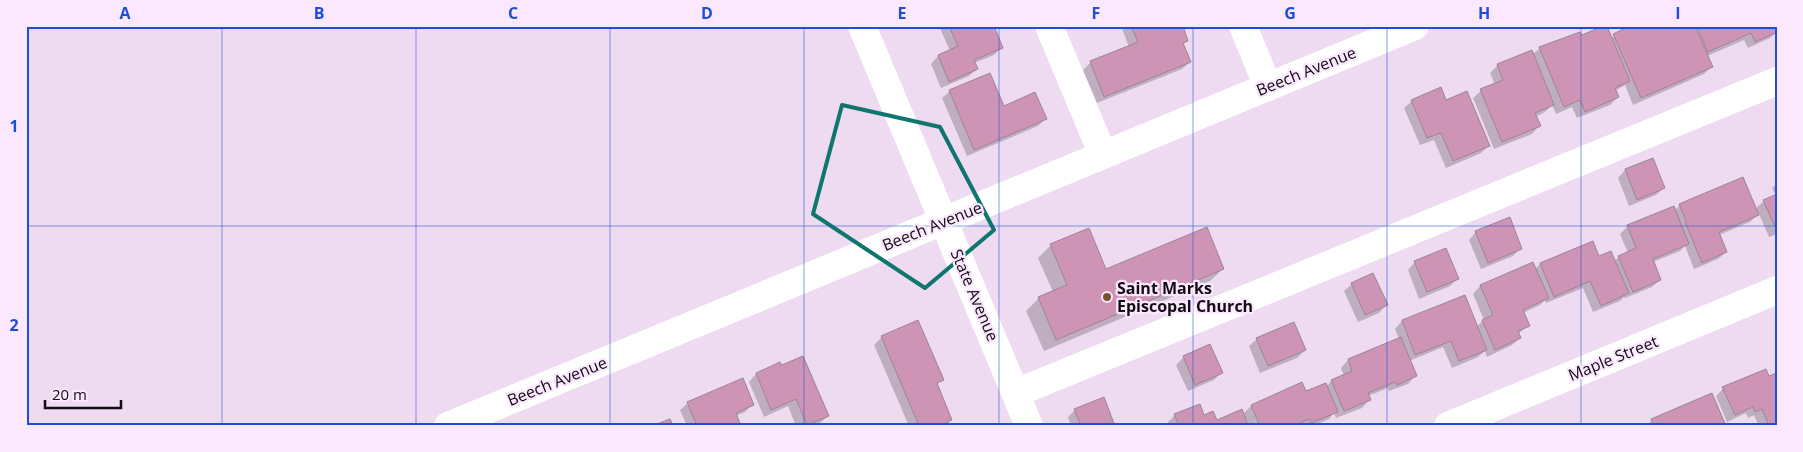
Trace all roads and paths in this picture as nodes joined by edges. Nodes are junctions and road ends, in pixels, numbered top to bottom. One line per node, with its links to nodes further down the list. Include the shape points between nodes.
1 (862, 26): 8 (street, State Avenue)
2 (1049, 26): 7 (street)
3 (1243, 26): 6 (street)
4 (1416, 26): 6 (street, Beech Avenue)
5 (1777, 81): 10 (street)
6 (1268, 87): 7 (street, Beech Avenue)
7 (1103, 156): 8 (street, Beech Avenue)
8 (944, 221): 10 (street, State Avenue); 11 (street, Beech Avenue)
9 (1777, 290): 13 (street, Maple Street)
10 (1016, 393): 12 (street, State Avenue)
11 (448, 426)
12 (1029, 426)
13 (1448, 426)

